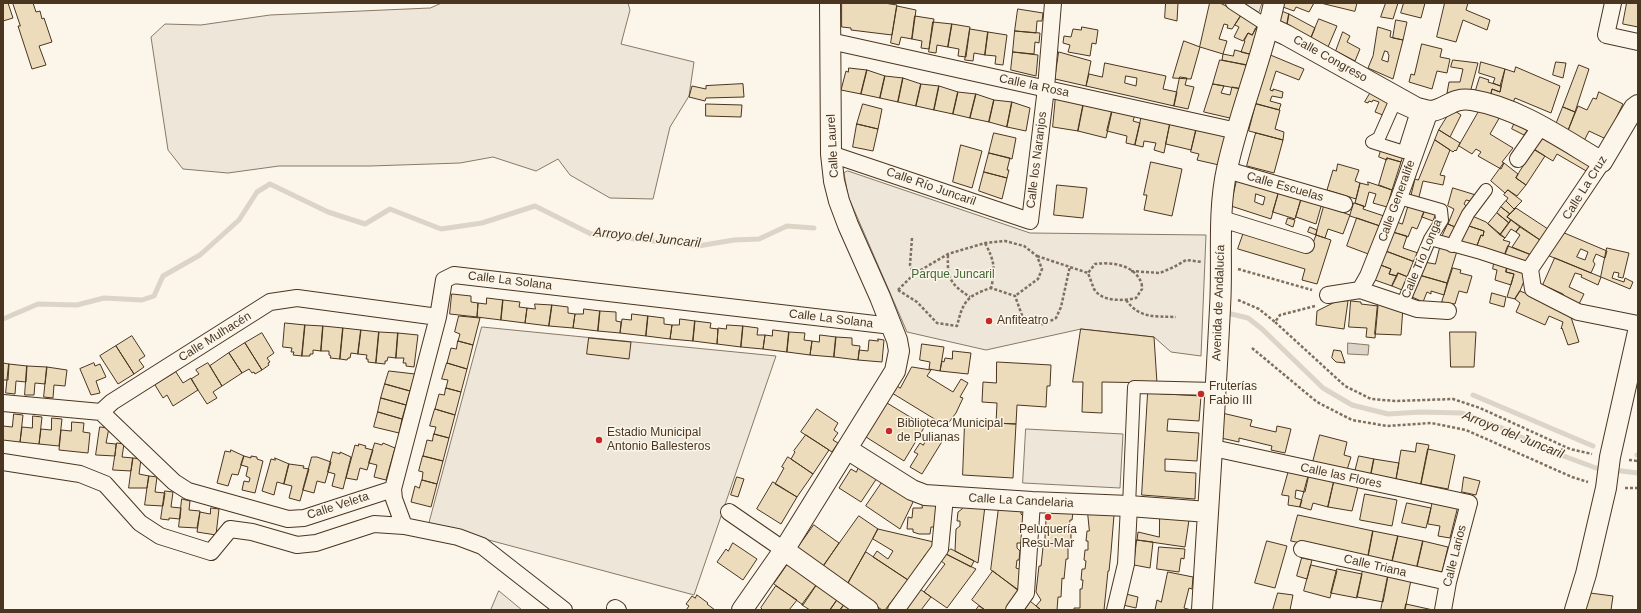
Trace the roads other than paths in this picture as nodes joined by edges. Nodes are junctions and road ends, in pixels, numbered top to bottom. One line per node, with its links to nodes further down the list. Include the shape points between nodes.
1 (830, 3): 7 (street, Calle Laurel)
2 (1053, 3): 9 (street, Calle los Naranjos)
3 (1232, 3): 6 (street, Calle Congreso)
4 (1274, 3): 6 (street, Avenida de Andalucía)
5 (1613, 3): 8 (street, via 1606,35)
6 (1269, 27): 11 (street, Calle Congreso, via 1417,108); 13 (street, Avenida de Andalucía)
7 (830, 42): 9 (street, Calle la Rosa); 14 (street, Calle Laurel)
8 (1638, 42)
9 (1046, 88): 13 (street, Calle la Rosa); 22 (street, Calle los Naranjos)
10 (1638, 105): 16 (street, Calle La Cruz)
11 (1430, 111): 12 (street, via 1454,100 1471,100 1499,108); 19 (street, Calle Generalife)
12 (1541, 126): 15 (street); 16 (street)
13 (1237, 131): 17 (street, Avenida de Andalucía)
14 (831, 154): 22 (street, Calle Río Juncaril); 33 (street, Calle Laurel, via 839,201)
15 (1518, 159)
16 (1602, 162): 26 (street, Calle La Cruz)
17 (1227, 170): 20 (street, Calle Escuelas); 21 (street, Avenida de Andalucía)
18 (1486, 190): 25 (street, via 1468,214)
19 (1399, 198): 23 (street, Calle Tío Longa, via 1441,210 1442,220); 27 (street, Calle Generalife)
20 (1344, 204)
21 (1222, 219): 24 (street); 35 (street, Avenida de Andalucía, via 1227,278)
22 (1030, 221)
23 (1430, 240): 25 (street); 29 (street, Calle Tío Longa)
24 (1306, 245)
25 (1452, 246): 26 (street)
26 (1530, 269): 32 (street, via 1533,289 1578,312)
27 (1360, 290): 28 (street); 29 (street)
28 (1328, 295)
29 (1403, 303): 30 (street, via 1417,309)
30 (1448, 311)
31 (438, 317): 33 (street, Calle La Solana, via 444,280 454,275); 37 (street, Calle Mulhacén, via 297,298 270,302 112,402); 41 (street)
32 (1638, 324)
33 (892, 326): 39 (street, via 898,340 899,351 895,371)
34 (1638, 332): 60 (street, via 1610,458 1607,484)
35 (1215, 389): 38 (street, Avenida de Andalucía); 45 (street, via 1134,387)
36 (3, 403): 37 (street)
37 (101, 412): 41 (street, Calle Veleta, via 174,482 188,491 288,519 304,518)
38 (1213, 448): 44 (street, Calle las Flores); 47 (street, Avenida de Andalucía)
39 (847, 449): 42 (street, Calle La Candelaria, via 912,490 925,496); 50 (street)
40 (3, 462): 48 (street, via 80,474 105,484 140,524 160,536 212,552 230,529 252,532 297,545 316,543 374,524)
41 (393, 488): 48 (street, via 394,499)
42 (945, 497): 43 (street, Calle La Candelaria); 55 (street, via 940,549)
43 (1032, 502): 45 (street, Calle La Candelaria); 56 (street, via 1026,593)
44 (1469, 503): 51 (street, Calle Larios)
45 (1129, 506): 47 (street, Calle La Candelaria); 57 (street, via 1126,564)
46 (729, 512): 50 (street)
47 (1208, 512): 58 (street, Avenida de Andalucía)
48 (404, 526): 52 (street, via 458,536 482,546)
49 (1302, 549): 51 (street, Calle Triana)
50 (784, 550): 53 (street); 54 (street)
51 (1448, 582): 59 (street, Calle Larios)
52 (564, 610)
53 (742, 610)
54 (868, 610)
55 (896, 610)
56 (1014, 610)
57 (1115, 610)
58 (1202, 610)
59 (1443, 610)
60 (1575, 610)

